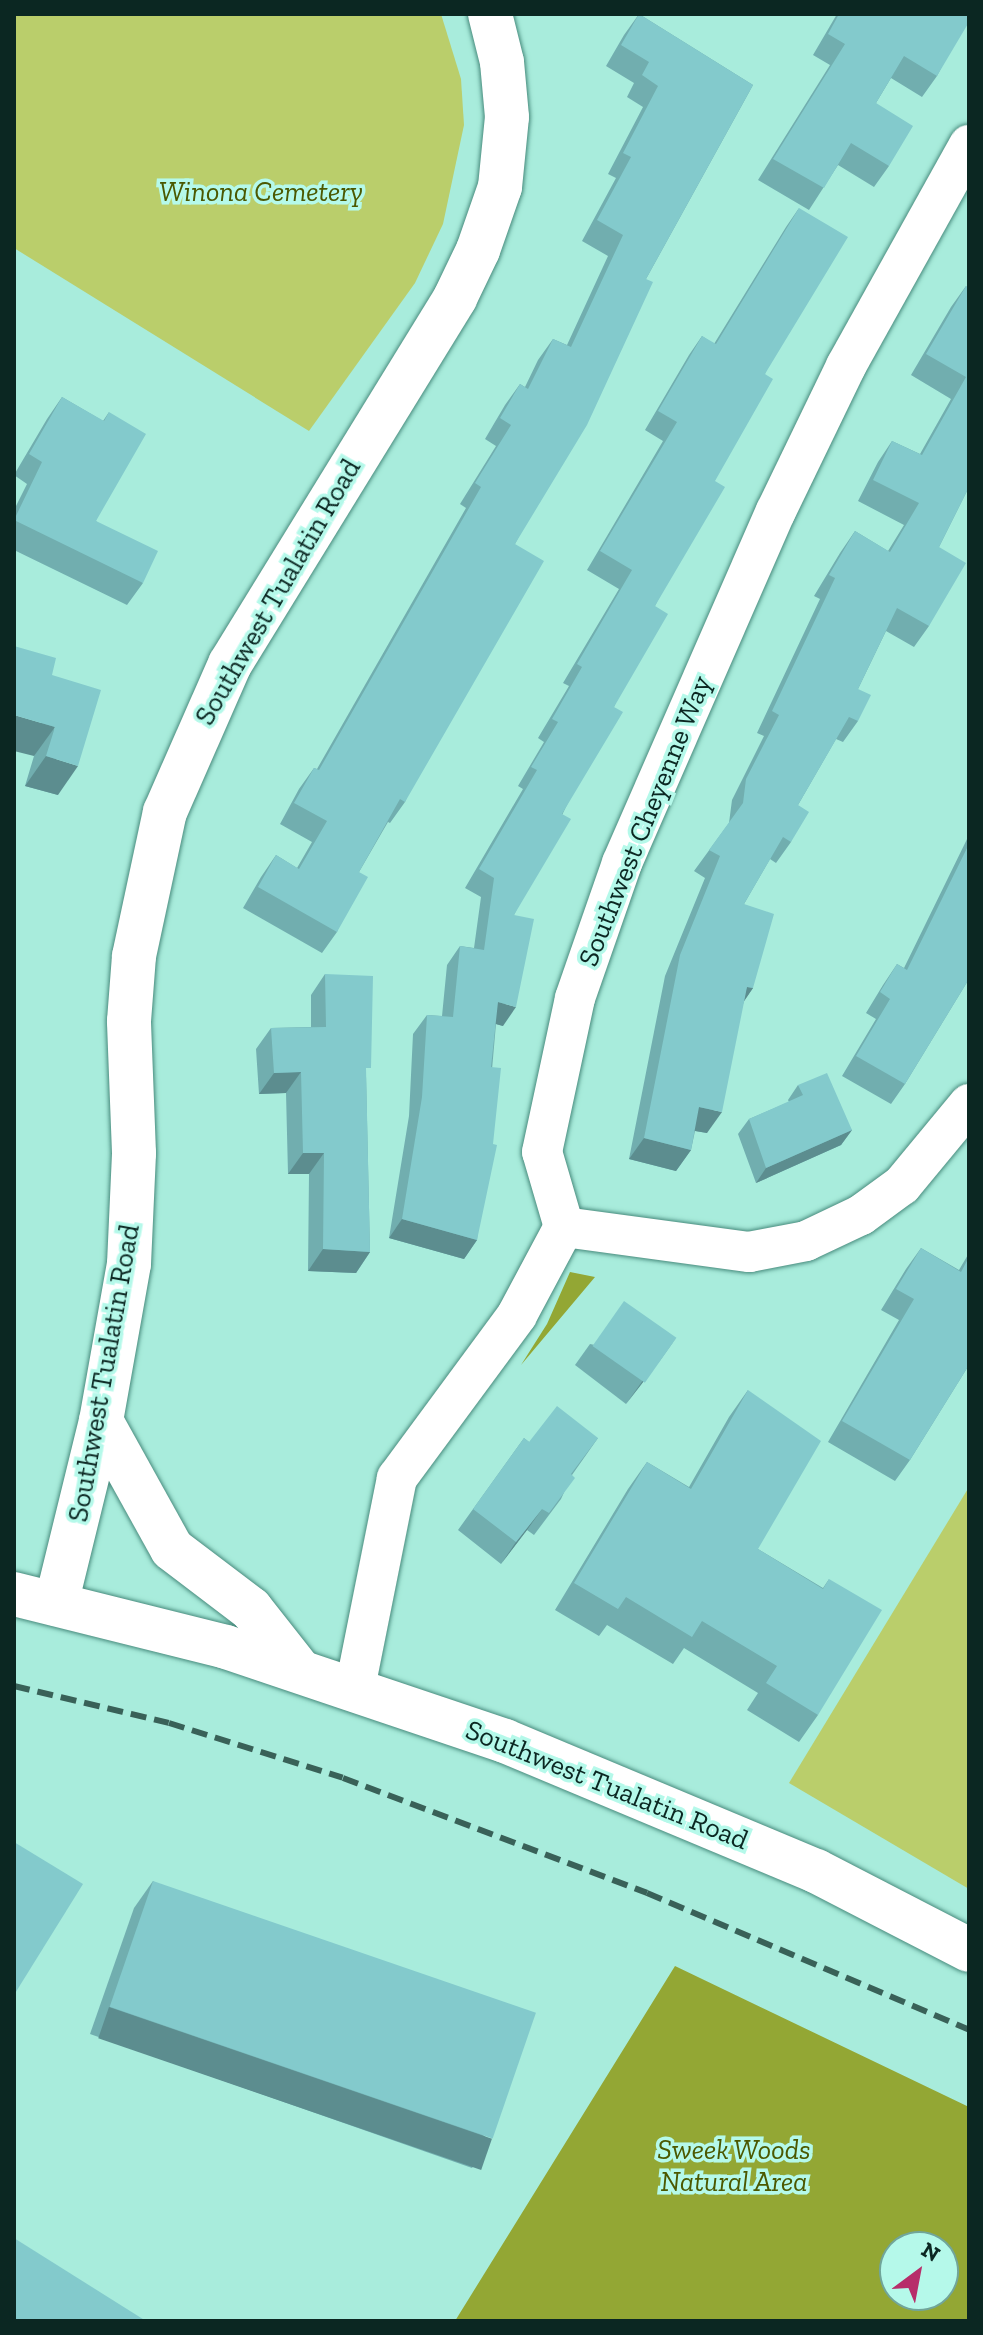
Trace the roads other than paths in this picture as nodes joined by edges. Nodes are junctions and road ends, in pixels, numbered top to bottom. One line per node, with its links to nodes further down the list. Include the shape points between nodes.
1 (490, 14): 5 (main road, Southwest Tualatin Road, via 505,74 507,117 500,187 478,250 455,298 230,664 204,713 165,812 134,956 129,1021 133,1211)
2 (969, 145): 4 (street, Southwest Cheyenne Way, via 839,379 622,863 575,998 542,1152)
3 (969, 1104): 4 (street, via 902,1185 861,1215 806,1241 749,1252)
4 (564, 1227): 9 (street, via 517,1315 397,1478)
5 (101, 1421): 7 (main road, Southwest Tualatin Road); 8 (main road, via 172,1549 251,1609)
6 (14, 1594): 7 (main road)
7 (56, 1604): 8 (main road, Southwest Tualatin Road)
8 (299, 1670): 9 (main road, Southwest Tualatin Road)
9 (355, 1688): 10 (main road, Southwest Tualatin Road, via 614,1784 816,1871)
10 (969, 1950)

